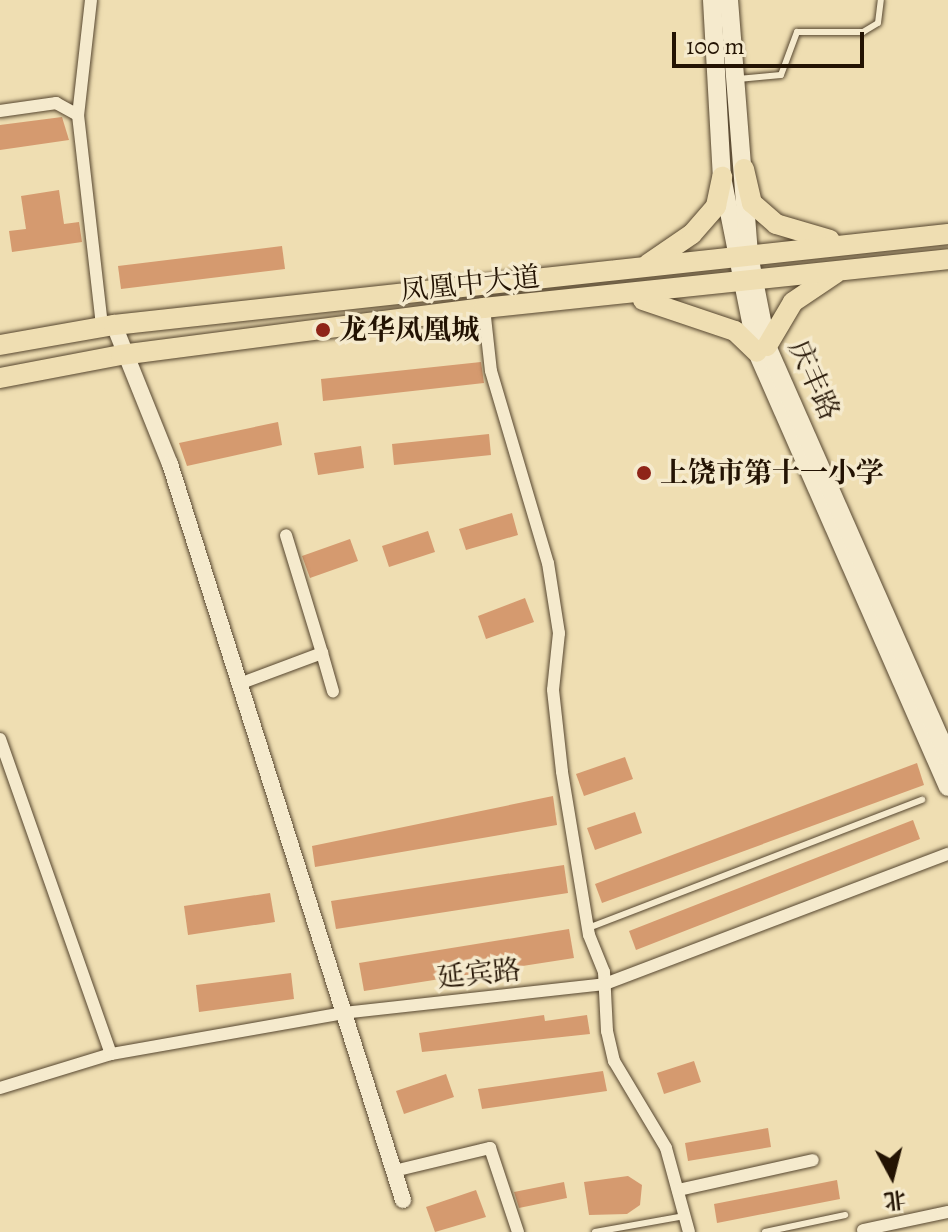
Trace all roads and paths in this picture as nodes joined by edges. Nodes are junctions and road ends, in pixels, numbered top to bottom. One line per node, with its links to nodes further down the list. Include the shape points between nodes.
1 (91, 0): 7 (street)
2 (712, 0): 9 (main road)
3 (729, 0): 5 (main road)
4 (881, 0): 5 (lane, via 878,23 863,32 797,32 781,75)
5 (737, 79): 8 (main road)
6 (0, 111): 7 (street, via 56,103)
7 (78, 115): 19 (street)
8 (744, 169): 11 (main road, via 752,203 776,224); 12 (main road)
9 (722, 177): 12 (main road); 14 (main road, via 716,206 692,234)
10 (948, 234): 11 (main road, 凤凰中大道)
11 (853, 245): 12 (main road, 凤凰中大道)
12 (742, 256): 14 (main road, 凤凰中大道); 16 (main road)
13 (948, 259): 15 (main road, 凤凰中大道)
14 (638, 269): 19 (main road, 凤凰中大道)
15 (843, 269): 16 (main road, 凤凰中大道); 21 (main road, via 793,302)
16 (749, 284): 17 (main road, 凤凰中大道); 21 (main road)
17 (636, 298): 18 (main road, 凤凰中大道); 21 (main road, via 735,331)
18 (484, 308): 22 (main road, 凤凰中大道); 33 (street, via 491,371 548,563 559,633 556,718)
19 (108, 326): 20 (main road, 凤凰中大道); 22 (street)
20 (0, 345)
21 (762, 349): 29 (main road, 庆丰路); 30 (main road)
22 (121, 355): 23 (main road, 凤凰中大道); 26 (street, via 170,464)
23 (0, 378)
24 (286, 535): 25 (street)
25 (322, 653): 26 (street); 27 (street)
26 (239, 684): 35 (street)
27 (333, 691)
28 (0, 739): 36 (street)
29 (948, 757)
30 (948, 787)
31 (922, 800): 33 (lane)
32 (948, 854): 34 (street, 延宾路)
33 (588, 928): 34 (street)
34 (605, 984): 35 (street, 延宾路); 40 (street, via 614,1061 666,1148)
35 (343, 1013): 36 (street, 延宾路); 39 (street)
36 (111, 1054): 37 (street, 延宾路)
37 (0, 1088)
38 (813, 1160): 40 (street)
39 (394, 1171): 41 (street); 46 (street, via 490,1148)
40 (678, 1190): 44 (street)
41 (403, 1200)
42 (948, 1212): 45 (street)
43 (845, 1215): 49 (lane)
44 (685, 1216): 47 (lane); 48 (street)
45 (863, 1230)
46 (518, 1232)
47 (595, 1232)
48 (689, 1232)
49 (765, 1232)

